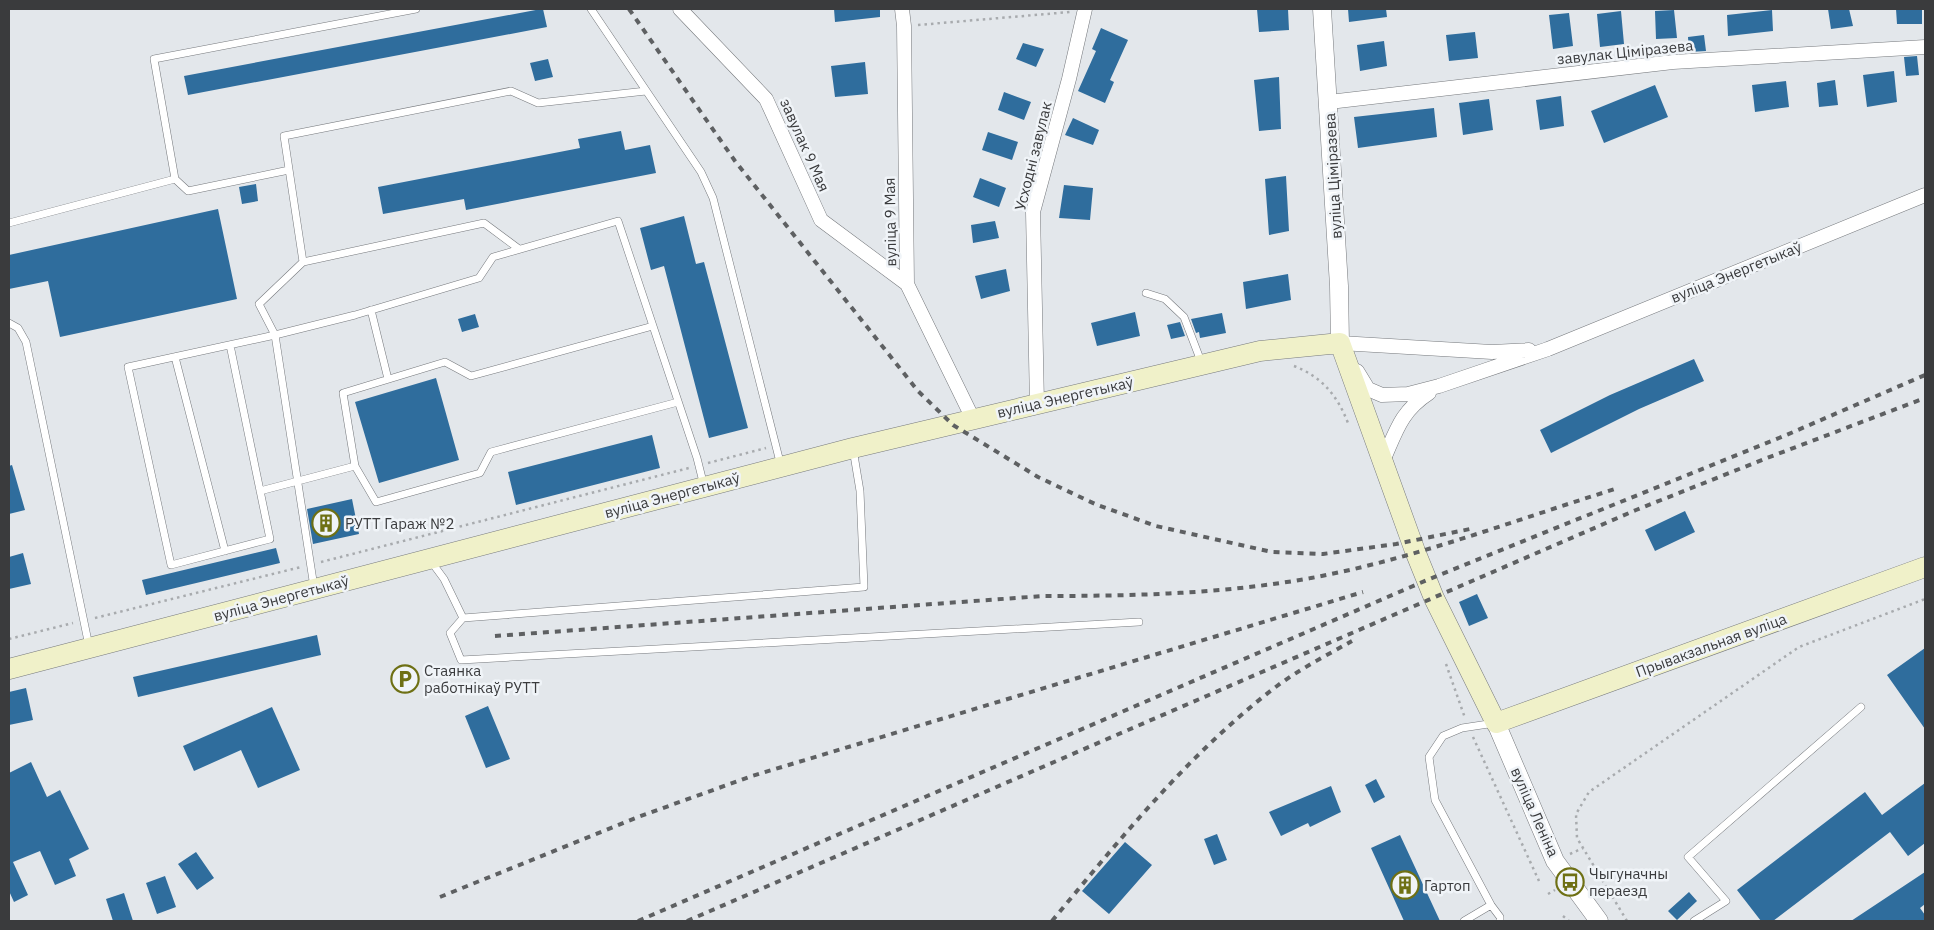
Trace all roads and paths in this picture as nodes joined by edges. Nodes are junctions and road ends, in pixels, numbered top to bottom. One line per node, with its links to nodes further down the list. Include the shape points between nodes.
1 (416, 9): 12 (lane, via 154,60)
2 (591, 9): 9 (lane)
3 (680, 9): 17 (street, завулак 9 Мая, via 766,99 821,220)
4 (902, 9): 7 (street, вуліца 9 Мая)
5 (1322, 9): 10 (street, вуліца Ціміразева)
6 (1085, 10): 7 (path); 32 (street, Усходні завулак, via 1033,212)
7 (904, 26): 17 (street, вуліца 9 Мая)
8 (1925, 48): 10 (street, завулак Ціміразева, via 1673,62)
9 (646, 91): 11 (lane, via 538,104 511,91 284,136); 35 (lane, via 701,172 713,198)
10 (1329, 102): 23 (street, вуліца Ціміразева)
11 (289, 170): 12 (lane, via 188,191); 16 (lane)
12 (175, 179): 14 (lane)
13 (1925, 195): 25 (street, вуліца Энергетыкаў)
14 (9, 223)
15 (519, 249): 16 (lane, via 484,223); 19 (lane, via 493,256 479,278); 21 (lane, via 618,221)
16 (303, 262): 22 (lane, via 259,304)
17 (907, 284): 33 (street, вуліца 9 Мая)
18 (1146, 293): 27 (lane, via 1165,299 1184,317)
19 (371, 310): 22 (lane); 29 (lane)
20 (9, 324): 51 (lane, via 18,328 26,342)
21 (653, 326): 29 (lane, via 471,376 445,362); 31 (lane)
22 (274, 335): 24 (lane); 41 (lane)
23 (1340, 343): 25 (street, via 1492,352); 27 (main road, вуліца Энергетыкаў, via 1260,350); 30 (street, via 1368,389 1382,395 1408,394); 37 (main road)
24 (230, 345): 26 (lane); 43 (lane)
25 (1548, 349): 30 (street, вуліца Энергетыкаў)
26 (175, 357): 44 (lane); 44 (lane, via 128,367 171,565)
27 (1202, 364): 32 (main road, вуліца Энергетыкаў)
28 (1289, 364): 34 (path, via 1318,378 1336,396)
29 (388, 379): 39 (lane, via 342,393)
30 (1439, 386): 37 (street, via 1413,403 1401,420)
31 (678, 402): 38 (lane); 39 (lane, via 491,452 480,474 376,502)
32 (1037, 404): 33 (main road, вуліца Энергетыкаў)
33 (973, 419): 36 (main road, вуліца Энергетыкаў)
34 (1350, 426)
35 (774, 446): 38 (path); 40 (lane)
36 (853, 448): 40 (main road, вуліца Энергетыкаў); 50 (lane, via 860,491 864,586)
37 (1382, 462): 58 (main road, via 1434,598)
38 (699, 465): 42 (lane); 46 (path)
39 (355, 466): 41 (lane)
40 (781, 466): 42 (main road, вуліца Энергетыкаў)
41 (296, 482): 43 (lane); 46 (lane)
42 (704, 487): 45 (main road, вуліца Энергетыкаў)
43 (260, 491): 44 (lane, via 270,539)
44 (225, 551)
45 (429, 559): 48 (main road, вуліца Энергетыкаў); 50 (lane, via 444,579)
46 (310, 565): 48 (lane); 51 (path)
47 (1925, 567): 58 (main road, Прывакзальная вуліца)
48 (314, 589): 54 (main road, вуліца Энергетыкаў)
49 (1925, 599): 67 (path, via 1799,647 1589,792 1576,814 1577,838)
50 (464, 618): 52 (lane, via 450,633 460,660)
51 (83, 621): 53 (path); 54 (lane)
52 (1140, 622)
53 (9, 639)
54 (90, 648): 56 (main road, вуліца Энергетыкаў)
55 (1443, 656): 59 (path)
56 (9, 670)
57 (1861, 707): 68 (lane, via 1688,857 1726,901)
58 (1496, 723): 59 (lane); 66 (street, вуліца Леніна, via 1556,861)
59 (1469, 727): 60 (path); 61 (lane, via 1443,736 1429,757 1435,800)
60 (1538, 881)
61 (1491, 905): 63 (lane); 64 (lane)
62 (1564, 916): 65 (path)
63 (1464, 921)
64 (1500, 921)
65 (1569, 921)
66 (1598, 921)
67 (1627, 921)
68 (1694, 921)

